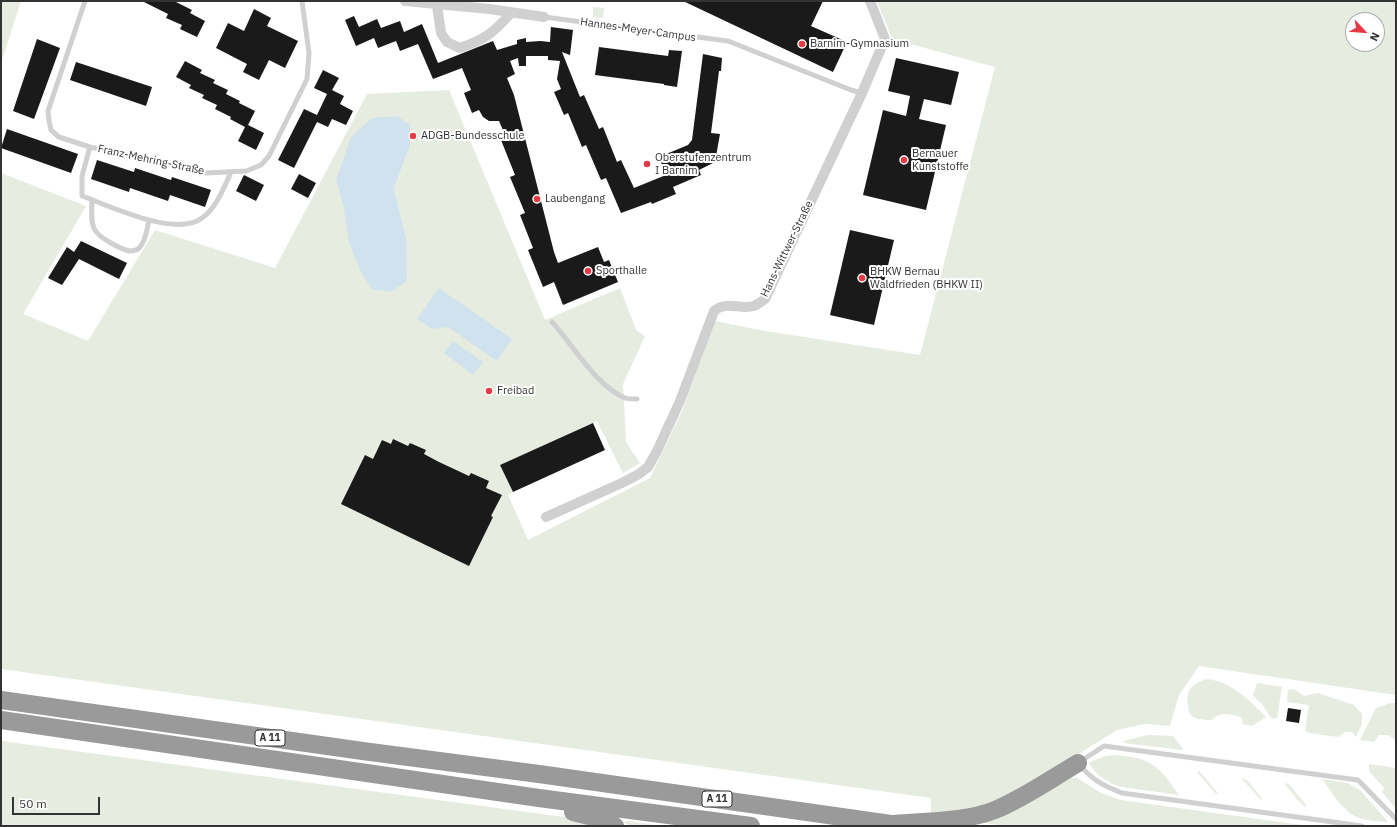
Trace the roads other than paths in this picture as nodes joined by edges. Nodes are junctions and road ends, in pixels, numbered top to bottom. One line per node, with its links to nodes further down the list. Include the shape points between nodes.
1 (85, 1): 9 (lane, Franz-Mehring-Straße, via 48,111 51,130 59,137)
2 (302, 1): 10 (lane, Franz-Mehring-Straße, via 308,79 269,156 261,164)
3 (405, 1): 5 (street, Hannes-Meyer-Campus)
4 (870, 1): 8 (street, Hans-Wittwer-Straße, via 885,39)
5 (437, 5): 6 (street, Hannes-Meyer-Campus); 6 (street, via 441,33 447,42 460,48 488,36)
6 (511, 13): 7 (street, Hannes-Meyer-Campus)
7 (544, 17): 8 (lane, Hannes-Meyer-Campus, via 728,41)
8 (862, 93): 15 (street, Hans-Wittwer-Straße, via 764,299 752,306 725,305 714,312 680,401 648,467 624,482)
9 (90, 147): 10 (lane, Franz-Mehring-Straße, via 206,173); 11 (lane, via 82,176 82,196)
10 (231, 172): 12 (lane, via 225,187 202,219 191,224 176,225)
11 (92, 200): 12 (lane); 12 (lane, via 93,224 100,237 129,251 140,248)
12 (149, 220)
13 (552, 322): 14 (lane, via 610,390 626,399)
14 (637, 399)
15 (546, 517)
16 (1, 700): 21 (highway, A 11)
17 (1, 720): 19 (highway, A 11)
18 (1078, 763): 20 (lane, via 1104,746 1358,780); 21 (highway, via 1019,799 994,810 965,817); 24 (lane, via 1104,786 1122,793)
19 (539, 798): 22 (highway, via 554,808 593,817); 23 (highway, A 11)
20 (1396, 819)
21 (900, 825)
22 (615, 826)
23 (751, 826)
24 (1362, 826)

